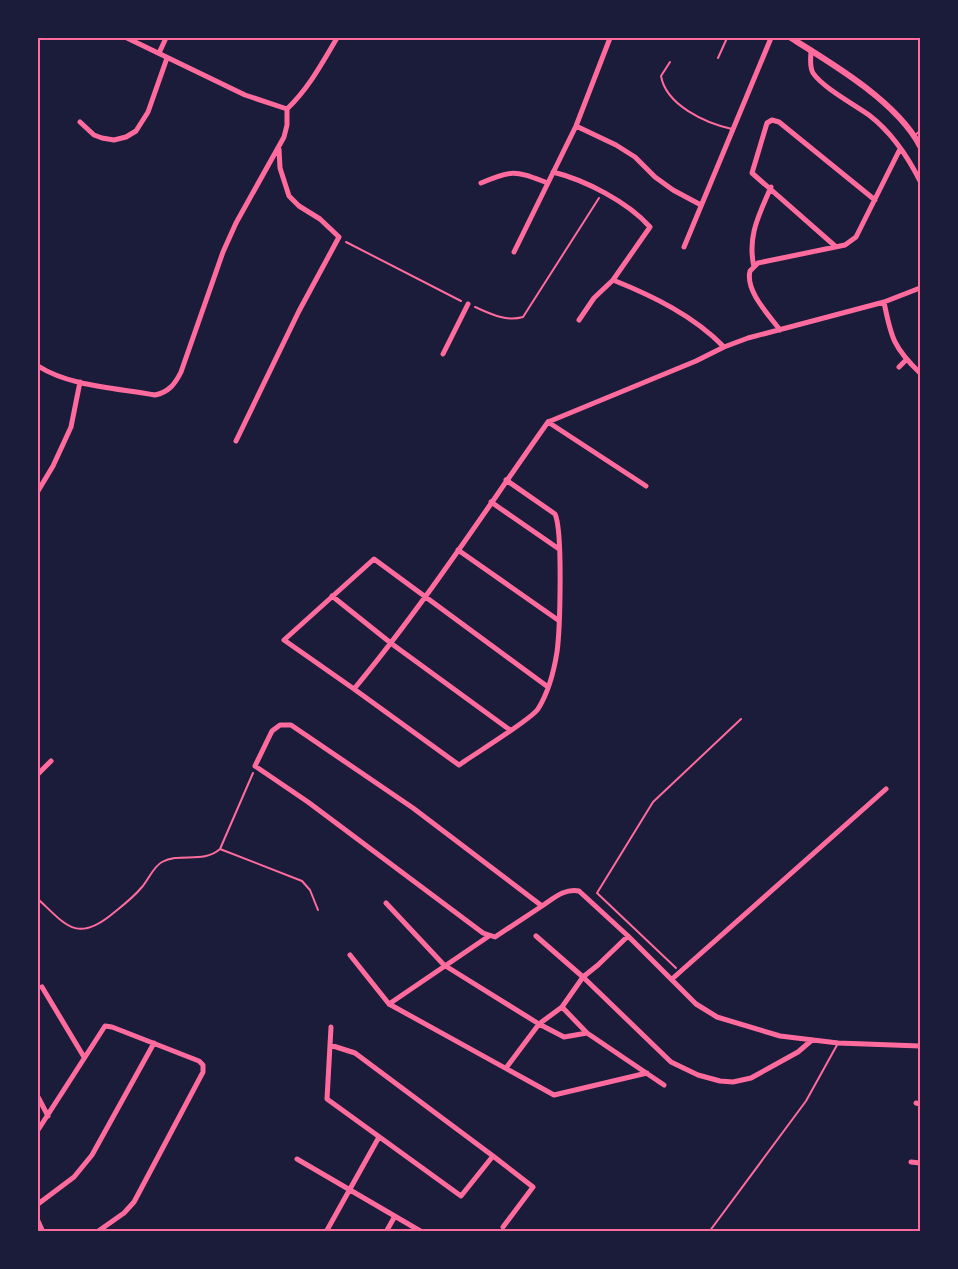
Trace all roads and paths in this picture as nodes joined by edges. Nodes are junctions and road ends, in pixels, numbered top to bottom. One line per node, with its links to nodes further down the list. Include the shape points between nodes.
1 (127, 38): 9 (street)
2 (166, 38): 9 (street)
3 (337, 38): 13 (street, via 301,96)
4 (610, 38): 15 (street)
5 (727, 38): 11 (lane)
6 (771, 38): 16 (street)
7 (791, 38): 8 (street)
8 (811, 50): 17 (street, via 867,89); 20 (street, via 812,72 820,81 871,117)
9 (159, 53): 10 (street)
10 (167, 58): 13 (street, via 244,95); 14 (street, via 148,112 136,131 120,138 102,138)
11 (718, 58)
12 (670, 62): 16 (lane, via 662,76 670,97 713,123)
13 (287, 109): 19 (street, via 287,125)
14 (80, 122)
15 (576, 126): 21 (street); 28 (street, via 635,157 655,177)
16 (732, 129): 28 (street)
17 (918, 133): 18 (street)
18 (921, 146)
19 (279, 147): 29 (street, via 280,168 289,196); 46 (street, via 223,252 175,383 155,395)
20 (900, 149): 22 (street); 27 (street)
21 (553, 172): 24 (street); 26 (street, via 581,180)
22 (921, 181)
23 (481, 183): 24 (street, via 509,172)
24 (548, 183): 32 (street)
25 (771, 187): 27 (street, via 752,173 767,123 772,120); 30 (street); 33 (street, via 750,246)
26 (602, 192): 34 (street, via 650,227); 37 (path, via 523,317 502,318)
27 (875, 200): 30 (street, via 856,237 845,245)
28 (701, 205): 31 (street)
29 (339, 237): 37 (path); 48 (street)
30 (835, 246): 33 (street)
31 (684, 247)
32 (514, 252)
33 (754, 267): 39 (street, via 750,285)
34 (613, 280): 38 (street); 40 (street, via 697,322)
35 (921, 288): 36 (street)
36 (884, 302): 39 (street); 42 (street, via 890,332)
37 (468, 304): 41 (street)
38 (579, 320)
39 (780, 330): 40 (street)
40 (724, 347): 47 (street)
41 (443, 354)
42 (906, 360): 44 (street); 45 (street)
43 (38, 366): 46 (street)
44 (899, 367)
45 (921, 373)
46 (80, 382): 51 (street, via 71,427)
47 (548, 422): 49 (street); 50 (street)
48 (236, 441)
49 (506, 480): 52 (street); 53 (street, via 555,514)
50 (646, 486)
51 (38, 491)
52 (491, 502): 53 (street); 54 (street)
53 (560, 549): 57 (street)
54 (458, 550): 56 (street); 57 (street)
55 (332, 596): 56 (street, via 374,559); 58 (street); 60 (street, via 284,640)
56 (425, 596): 58 (street); 59 (street)
57 (558, 620): 59 (street, via 557,652)
58 (392, 644): 60 (street); 62 (street)
59 (548, 687): 62 (street, via 537,712)
60 (354, 689): 62 (street, via 459,765)
61 (741, 719): 77 (path, via 653,802 597,893)
62 (510, 730)
63 (51, 761): 65 (street)
64 (255, 766): 67 (path); 70 (street, via 272,731 280,724 291,725 412,807); 72 (street)
65 (38, 774)
66 (886, 789): 77 (street)
67 (220, 849): 68 (path, via 210,856 160,863 132,898 90,929 67,925); 71 (path, via 302,881)
68 (38, 899)
69 (386, 903): 76 (street)
70 (542, 906): 72 (street, via 502,934); 74 (street, via 563,892 579,891)
71 (318, 909)
72 (489, 936): 76 (street)
73 (536, 936): 78 (street)
74 (628, 936): 78 (street); 79 (street)
75 (350, 955): 81 (street)
76 (444, 965): 81 (street); 83 (street)
77 (680, 972): 79 (street)
78 (583, 977): 82 (street); 86 (street, via 670,1062 698,1075 733,1082 751,1078 798,1053)
79 (672, 979): 86 (street, via 696,1004 717,1017 780,1036)
80 (42, 987): 91 (street)
81 (389, 1004): 92 (street)
82 (562, 1007): 83 (street); 85 (street)
83 (539, 1024): 85 (street, via 564,1037); 92 (street)
84 (331, 1027): 89 (street)
85 (587, 1034): 93 (street)
86 (812, 1040): 88 (street)
87 (154, 1043): 91 (street, via 107,1026); 104 (street, via 92,1155 74,1177); 109 (street, via 199,1060 203,1072 134,1202)
88 (838, 1043): 90 (street); 113 (lane, via 806,1101)
89 (330, 1045): 98 (street, via 327,1100); 99 (street, via 355,1053)
90 (921, 1046)
91 (84, 1057): 96 (street)
92 (506, 1068): 93 (street, via 554,1095)
93 (647, 1073): 94 (street)
94 (664, 1085)
95 (38, 1097): 96 (street)
96 (48, 1116): 97 (street)
97 (38, 1130)
98 (379, 1137): 99 (street, via 461,1196); 103 (street)
99 (493, 1156): 107 (street, via 533,1187)
100 (297, 1159): 103 (street)
101 (911, 1162): 102 (street)
102 (921, 1163)
103 (351, 1190): 105 (street); 110 (street)
104 (38, 1204)
105 (395, 1216): 111 (street); 112 (street)
106 (38, 1221): 108 (street)
107 (503, 1227)
108 (43, 1232)
109 (97, 1232)
110 (326, 1232)
111 (386, 1232)
112 (422, 1232)
113 (709, 1232)

